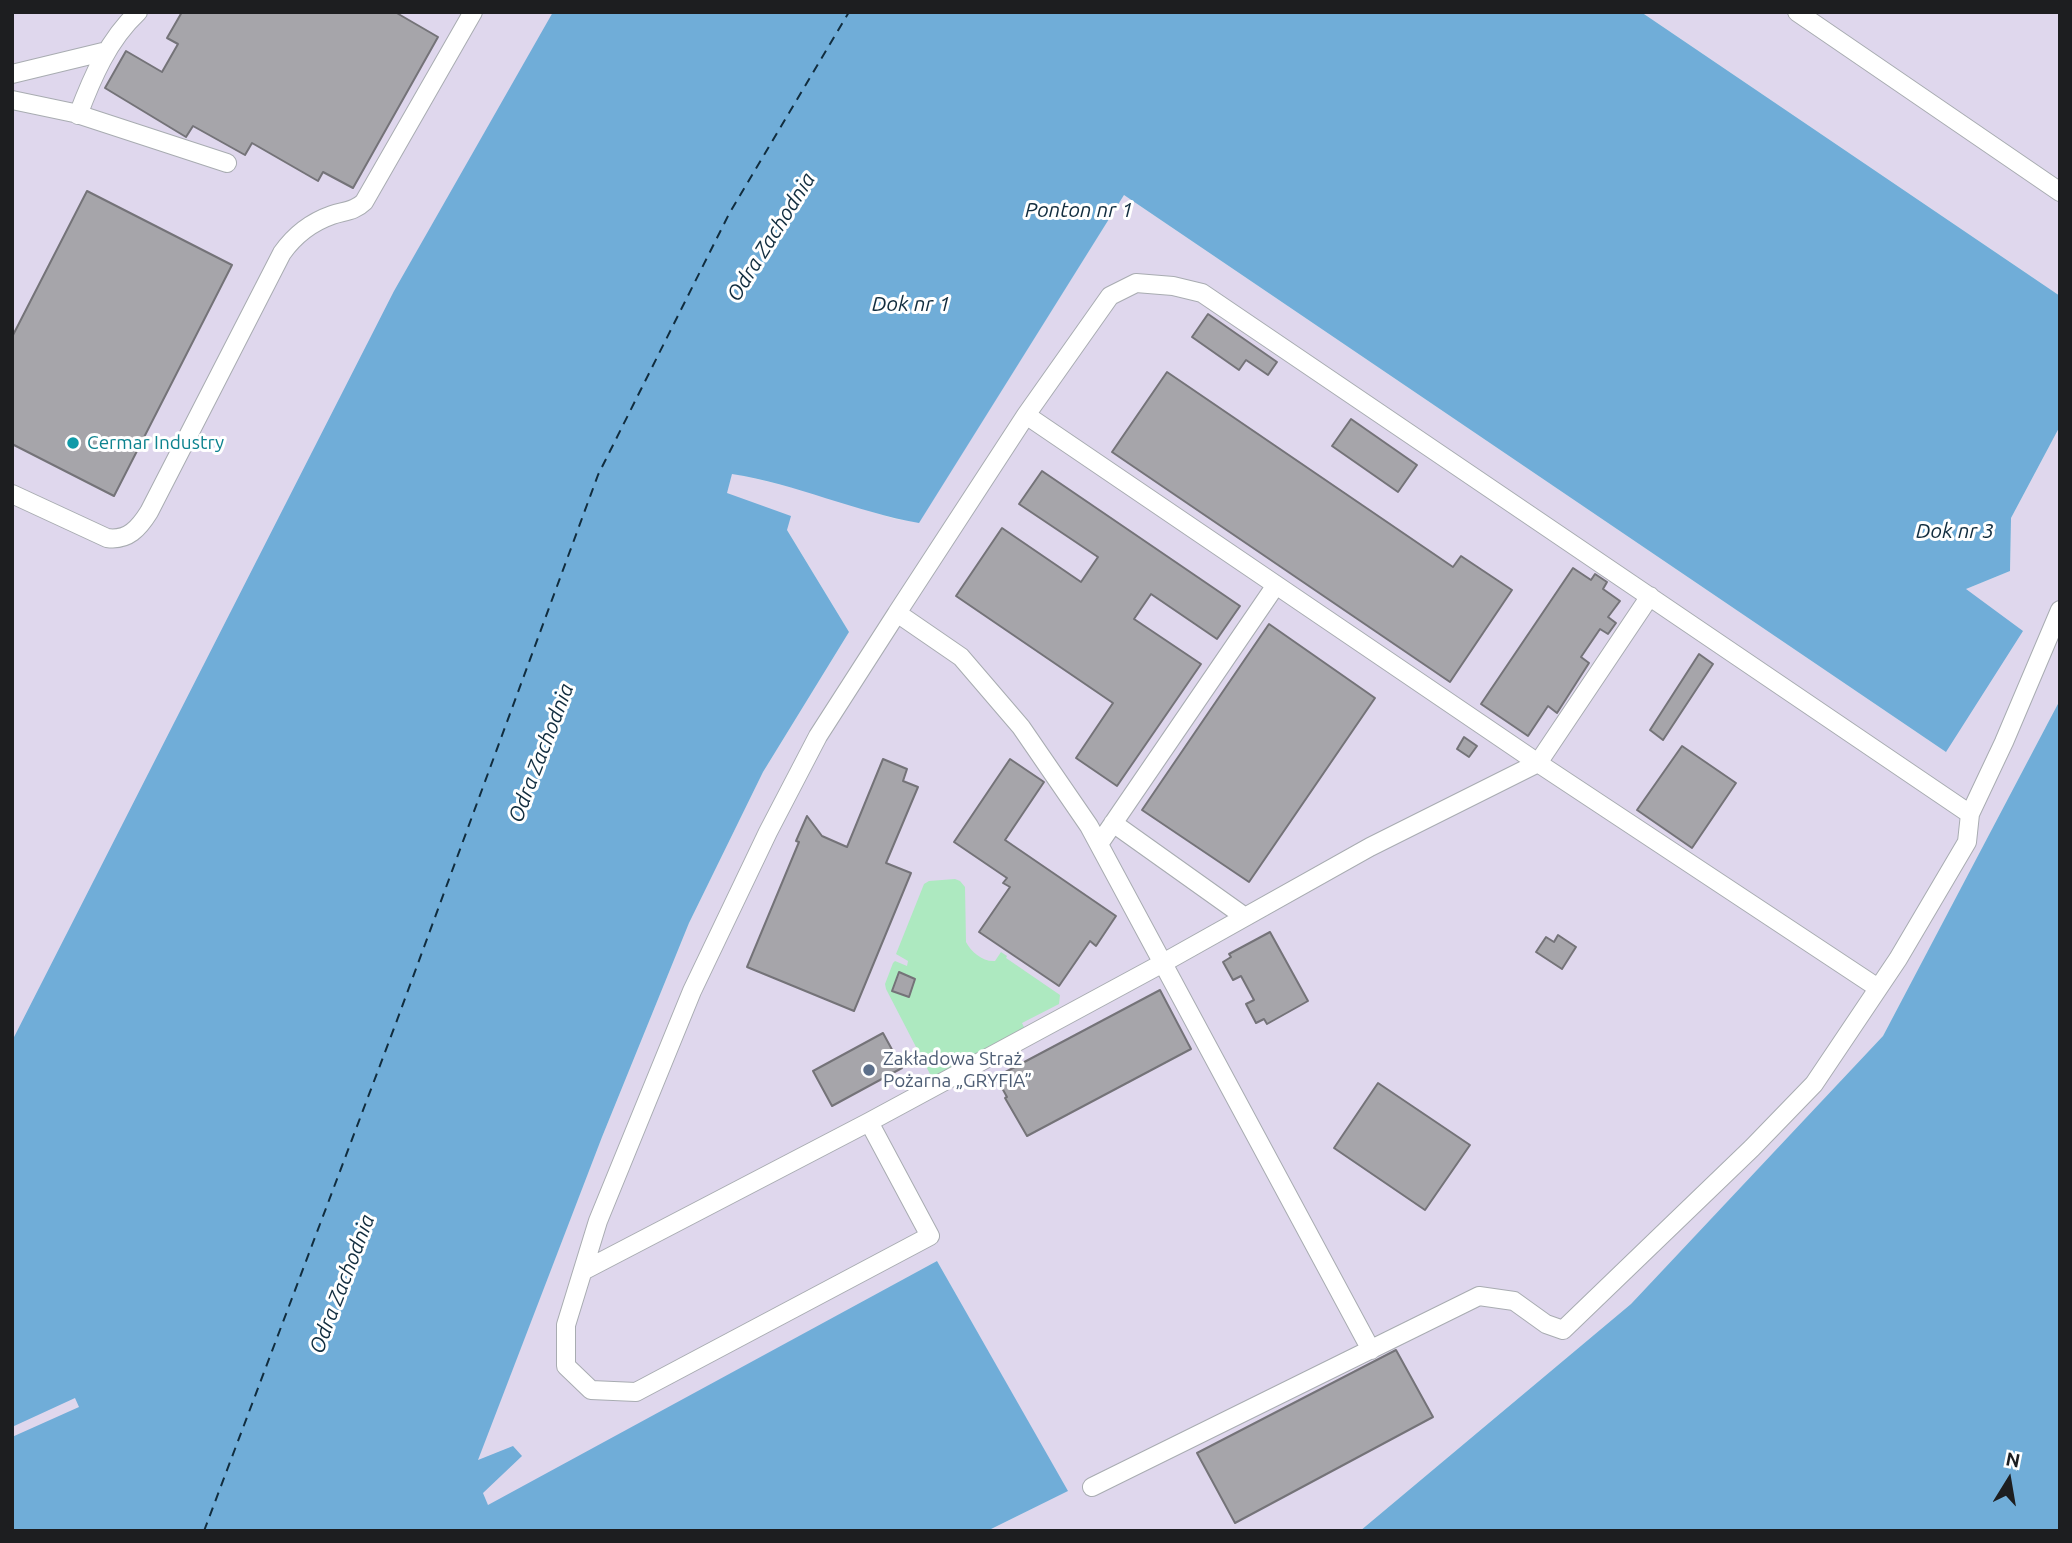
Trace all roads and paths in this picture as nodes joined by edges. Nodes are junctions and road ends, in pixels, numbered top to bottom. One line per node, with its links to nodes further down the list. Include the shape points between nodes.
1 (138, 12): 4 (lane)
2 (473, 12): 11 (lane, via 364,202 317,222 282,253 149,512 136,529 122,539 107,538)
3 (1797, 12): 9 (lane)
4 (107, 51): 5 (lane); 7 (lane)
5 (12, 74)
6 (12, 100): 7 (lane)
7 (78, 115): 8 (lane)
8 (227, 163)
9 (2060, 192)
10 (1026, 415): 12 (lane); 13 (lane, via 1110,296 1136,283 1202,293); 15 (lane)
11 (12, 494)
12 (1276, 585): 16 (lane); 18 (lane)
13 (1650, 596): 16 (lane); 17 (lane)
14 (2060, 610): 17 (lane)
15 (897, 612): 19 (lane, via 961,657 1021,727); 24 (lane, via 818,736 768,831 692,991 598,1221)
16 (1538, 763): 20 (lane, via 1370,847); 22 (lane)
17 (1970, 814): 22 (lane, via 1967,842)
18 (1113, 823): 19 (lane); 20 (lane)
19 (1099, 845): 21 (lane)
20 (1245, 918): 21 (lane)
21 (1163, 963): 23 (lane); 25 (lane)
22 (1878, 988): 25 (lane, via 1814,1084 1563,1330 1514,1301 1479,1296)
23 (869, 1122): 24 (lane); 24 (lane, via 930,1237 636,1392 591,1390 566,1366 566,1325)
24 (583, 1270)
25 (1371, 1350): 26 (lane)
26 (1092, 1487)

